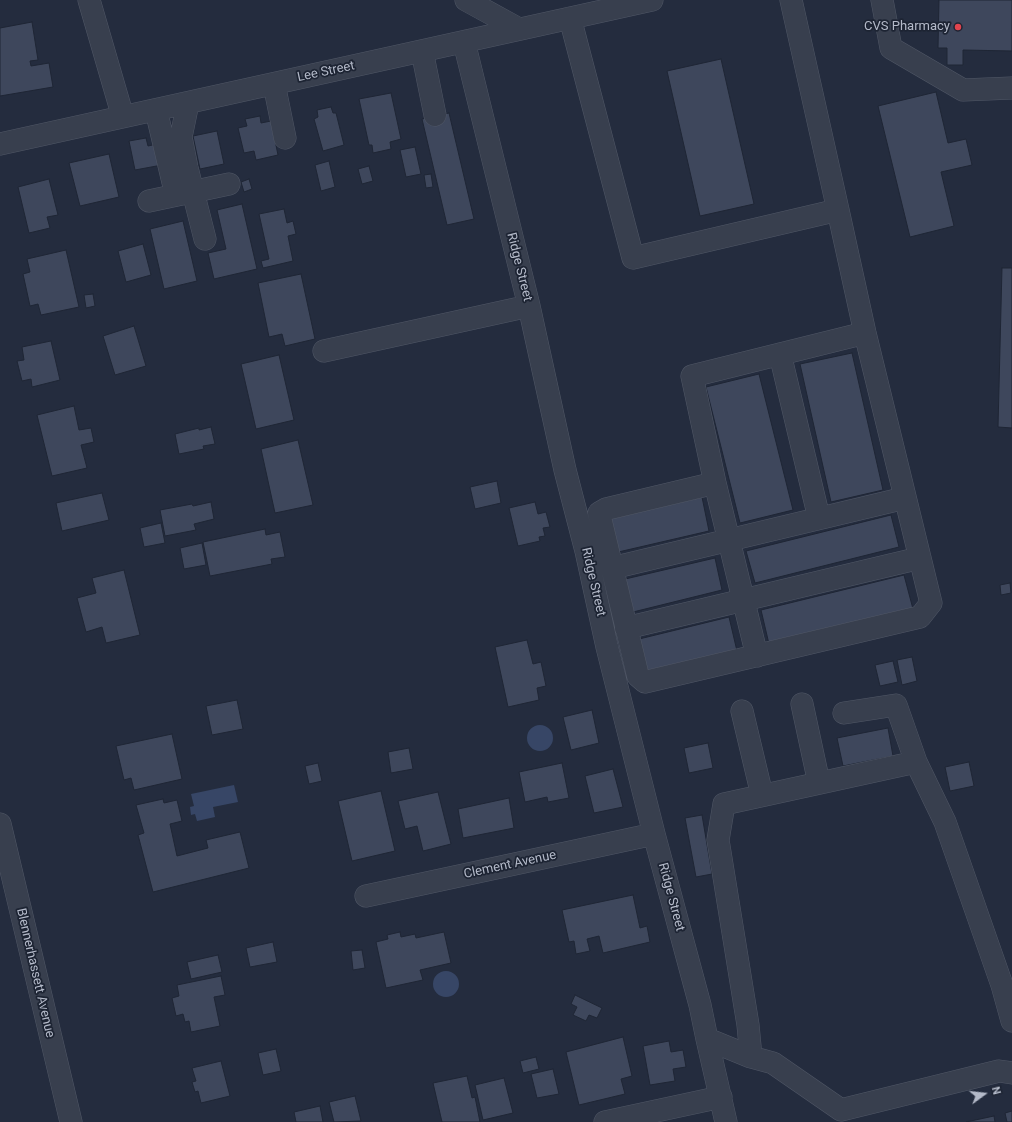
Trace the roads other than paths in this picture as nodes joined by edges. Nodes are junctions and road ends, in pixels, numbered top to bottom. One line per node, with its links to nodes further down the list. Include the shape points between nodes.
1 (89, 0): 15 (street)
2 (466, 0): 7 (street)
3 (652, 0): 6 (street, Lee Street)
4 (791, 0): 21 (street)
5 (882, 0): 11 (street, via 891,48 963,90)
6 (580, 11): 7 (street, Lee Street); 21 (street, via 633,258)
7 (519, 29): 8 (street, Lee Street)
8 (464, 42): 9 (street, Lee Street); 23 (street, Ridge Street)
9 (422, 51): 10 (street, Lee Street); 14 (street)
10 (274, 84): 12 (street, Lee Street); 16 (street)
11 (1012, 88)
12 (188, 103): 13 (street, Lee Street); 19 (street, via 181,137 187,168)
13 (156, 110): 15 (street, Lee Street); 19 (street)
14 (435, 115)
15 (123, 117): 17 (street, Lee Street)
16 (285, 138)
17 (0, 144)
18 (229, 184): 19 (street)
19 (185, 194): 20 (street); 22 (street)
20 (149, 202)
21 (838, 210): 24 (street)
22 (205, 239)
23 (528, 306): 25 (street); 43 (street, Ridge Street, via 565,470)
24 (864, 333): 26 (street); 28 (street)
25 (324, 351)
26 (780, 354): 27 (street, via 692,376); 29 (street)
27 (715, 483): 30 (street); 32 (street, via 606,508 598,513)
28 (905, 498): 29 (street); 31 (street)
29 (819, 518): 30 (street)
30 (729, 540): 32 (street); 33 (street)
31 (920, 558): 33 (street); 35 (street, via 931,603 920,617)
32 (612, 568): 34 (street)
33 (744, 600): 34 (street); 35 (street)
34 (626, 628): 35 (street, via 638,676 645,682)
35 (757, 656)
36 (802, 704): 40 (street)
37 (742, 710): 41 (street)
38 (844, 714): 39 (street, via 896,705)
39 (916, 762): 40 (street); 45 (street, via 945,822 1002,985)
40 (819, 783): 41 (street)
41 (762, 795): 47 (street, via 724,804 718,840)
42 (0, 824): 51 (street, Blennerhassett Avenue)
43 (654, 834): 44 (street, Clement Avenue); 46 (street, Ridge Street)
44 (366, 896)
45 (1012, 1021)
46 (707, 1039): 47 (street); 49 (street, Ridge Street)
47 (751, 1057): 50 (street, via 773,1063)
48 (1012, 1073): 50 (street, via 999,1071)
49 (721, 1097): 52 (street); 53 (street, Ridge Street)
50 (844, 1116)
51 (71, 1122)
52 (605, 1122)
53 (726, 1122)

